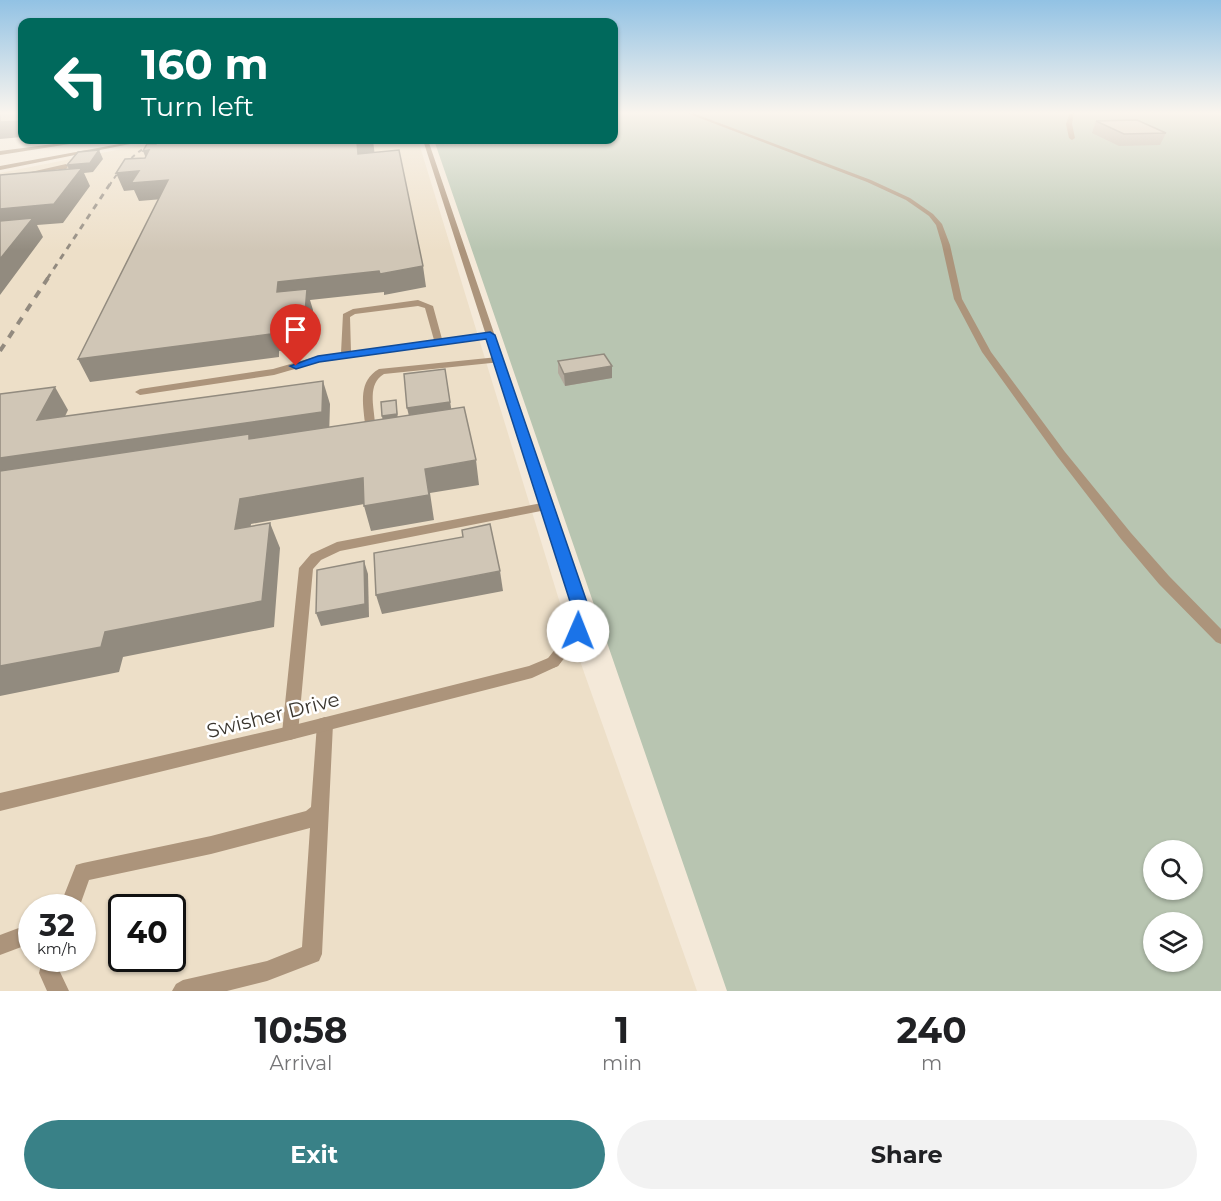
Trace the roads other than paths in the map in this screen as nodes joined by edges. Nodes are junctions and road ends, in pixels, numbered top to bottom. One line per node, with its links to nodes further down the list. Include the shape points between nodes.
1 (51, 158): 4 (street)
2 (431, 158): 7 (street)
3 (809, 158): 14 (street, via 908,199 939,224 958,299 987,352 1126,536)
4 (0, 168)
5 (0, 181): 6 (street, via 66,166)
6 (49, 184)
7 (490, 335): 8 (street); 10 (street)
8 (439, 343): 9 (street); 9 (street, via 429,306 418,303 362,310 346,316)
9 (346, 355): 11 (street, via 274,372)
10 (498, 360): 12 (street, via 382,371 368,382); 13 (street)
11 (140, 392)
12 (370, 423)
13 (547, 506): 15 (street, Swisher Drive, via 582,614 578,631 554,662 532,672); 16 (street, via 337,547 316,556 306,568)
14 (1221, 638)
15 (325, 724): 16 (street, Swisher Drive); 18 (street)
16 (290, 733): 17 (street, Swisher Drive)
17 (0, 802)
18 (319, 812): 19 (street, via 310,819 211,845 83,872); 24 (street, via 312,954 267,971)
19 (74, 894)
20 (18, 938): 21 (street)
21 (0, 945)
22 (49, 972): 23 (street)
23 (57, 989)
24 (183, 991)

